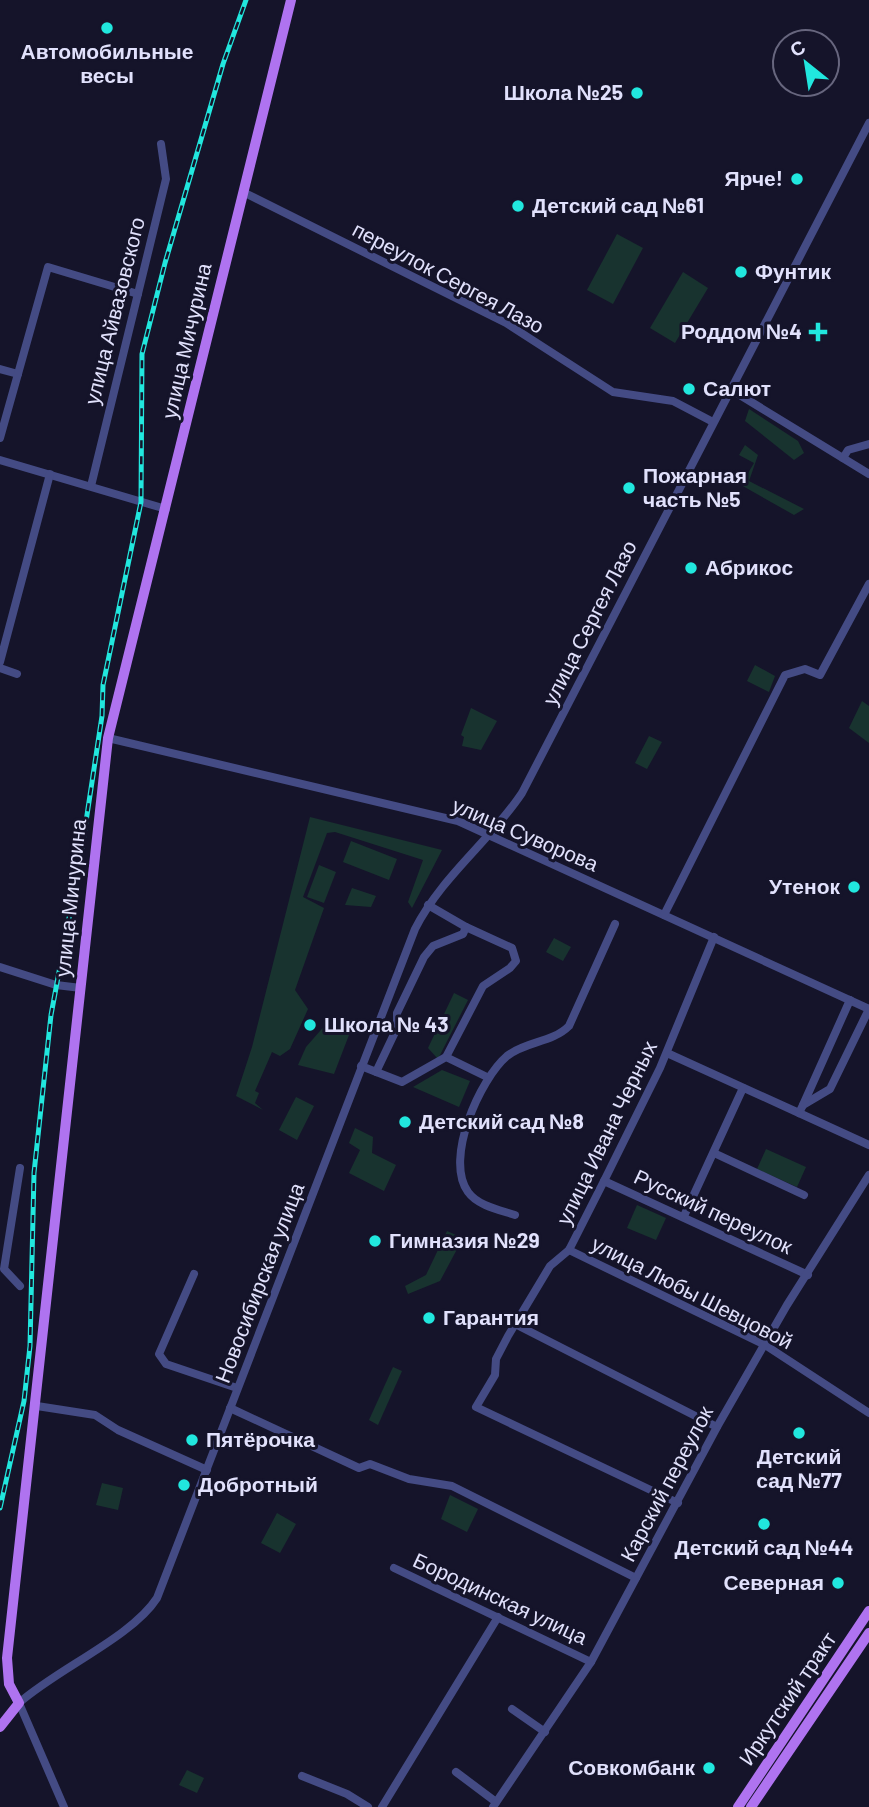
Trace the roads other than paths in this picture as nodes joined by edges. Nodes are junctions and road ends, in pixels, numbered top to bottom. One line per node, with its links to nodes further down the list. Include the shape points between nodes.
1 (291, 0): 4 (main road, улица Мичурина)
2 (869, 123): 8 (street, улица Сергея Лазо)
3 (161, 144): 5 (street, улица Айвазовского, via 166,179)
4 (243, 192): 9 (street, переулок Сергея Лазо, via 506,323 613,392 673,401); 17 (main road, улица Мичурина)
5 (138, 294): 7 (street, via 48,267); 16 (street, улица Айвазовского)
6 (0, 369): 7 (street)
7 (18, 374): 10 (street)
8 (730, 389): 9 (street, улица Сергея Лазо); 12 (street)
9 (713, 422): 25 (street, улица Сергея Лазо, via 522,793)
10 (0, 438)
11 (869, 444): 12 (street, via 848,450)
12 (843, 458): 15 (street)
13 (0, 460): 14 (street)
14 (50, 474): 16 (street); 20 (street)
15 (869, 474)
16 (91, 486): 17 (street)
17 (166, 509): 24 (main road, улица Мичурина)
18 (869, 584): 27 (street, via 820,674 804,668 785,675)
19 (0, 622): 20 (street)
20 (10, 625): 21 (street)
21 (0, 662)
22 (0, 668): 23 (street)
23 (17, 674)
24 (108, 738): 25 (street, улица Суворова, via 458,821); 32 (main road, улица Мичурина)
25 (488, 835): 26 (street, Новосибирская улица); 27 (street, улица Суворова)
26 (428, 905): 29 (street); 37 (street, Новосибирская улица)
27 (664, 915): 30 (street, улица Суворова)
28 (615, 924): 39 (street, via 569,1026 559,1036 514,1051)
29 (466, 927): 36 (street, via 512,948 516,961 483,986); 38 (street, via 463,934 433,947 424,957)
30 (714, 937): 33 (street, улица Суворова); 35 (street, улица Ивана Черных)
31 (0, 967): 32 (street)
32 (81, 988): 57 (main road, улица Мичурина)
33 (850, 1000): 34 (street, улица Суворова); 41 (street)
34 (869, 1009): 41 (street, via 830,1089)
35 (667, 1053): 40 (street); 46 (street, улица Ивана Черных)
36 (446, 1057): 38 (street, via 402,1082); 39 (street)
37 (361, 1066): 38 (street); 56 (street, Новосибирская улица)
38 (376, 1072)
39 (487, 1077): 48 (street, via 461,1143 463,1183 473,1199)
40 (743, 1088): 41 (street); 43 (street)
41 (801, 1109): 42 (street)
42 (869, 1144)
43 (714, 1153): 47 (street); 49 (street)
44 (20, 1168): 53 (street, via 5,1269)
45 (869, 1175): 52 (street, Карский переулок)
46 (604, 1181): 49 (street, Русский переулок); 50 (street, улица Ивана Черных)
47 (804, 1195)
48 (515, 1215)
49 (684, 1216): 52 (street, Русский переулок)
50 (569, 1250): 54 (street, улица Ивана Черных, via 550,1266); 55 (street, улица Любы Шевцовой)
51 (194, 1274): 56 (street, via 159,1354 166,1364)
52 (808, 1275): 55 (street, Карский переулок)
53 (20, 1286)
54 (517, 1325): 60 (street); 62 (street, улица Ивана Черных, via 496,1359 495,1375 476,1407)
55 (765, 1345): 59 (street, улица Любы Шевцовой); 60 (street, Карский переулок)
56 (237, 1388): 58 (street, Новосибирская улица)
57 (37, 1406): 61 (street, via 95,1415 118,1430); 69 (main road, улица Мичурина, via 7,1658 9,1684)
58 (230, 1408): 61 (street, Новосибирская улица); 64 (street, via 359,1468 369,1464 408,1479 452,1486)
59 (869, 1413)
60 (718, 1427): 62 (street, Карский переулок)
61 (207, 1469): 69 (street, Новосибирская улица, via 151,1607 138,1621)
62 (678, 1503): 64 (street, Карский переулок)
63 (394, 1568): 66 (street, Бородинская улица)
64 (636, 1578): 68 (street, Карский переулок)
65 (869, 1611): 79 (main road, Иркутский тракт)
66 (498, 1617): 68 (street, Бородинская улица); 78 (street)
67 (869, 1633): 80 (main road, Иркутский тракт)
68 (591, 1662): 72 (street, Карский переулок)
69 (19, 1703): 71 (main road); 76 (street, улица Мичурина)
70 (512, 1709): 72 (street)
71 (0, 1727)
72 (545, 1732): 75 (street, Карский переулок)
73 (456, 1772): 75 (street)
74 (302, 1776): 77 (street)
75 (495, 1804)
76 (64, 1807)
77 (368, 1807)
78 (382, 1807)
79 (738, 1807)
80 (751, 1807)

